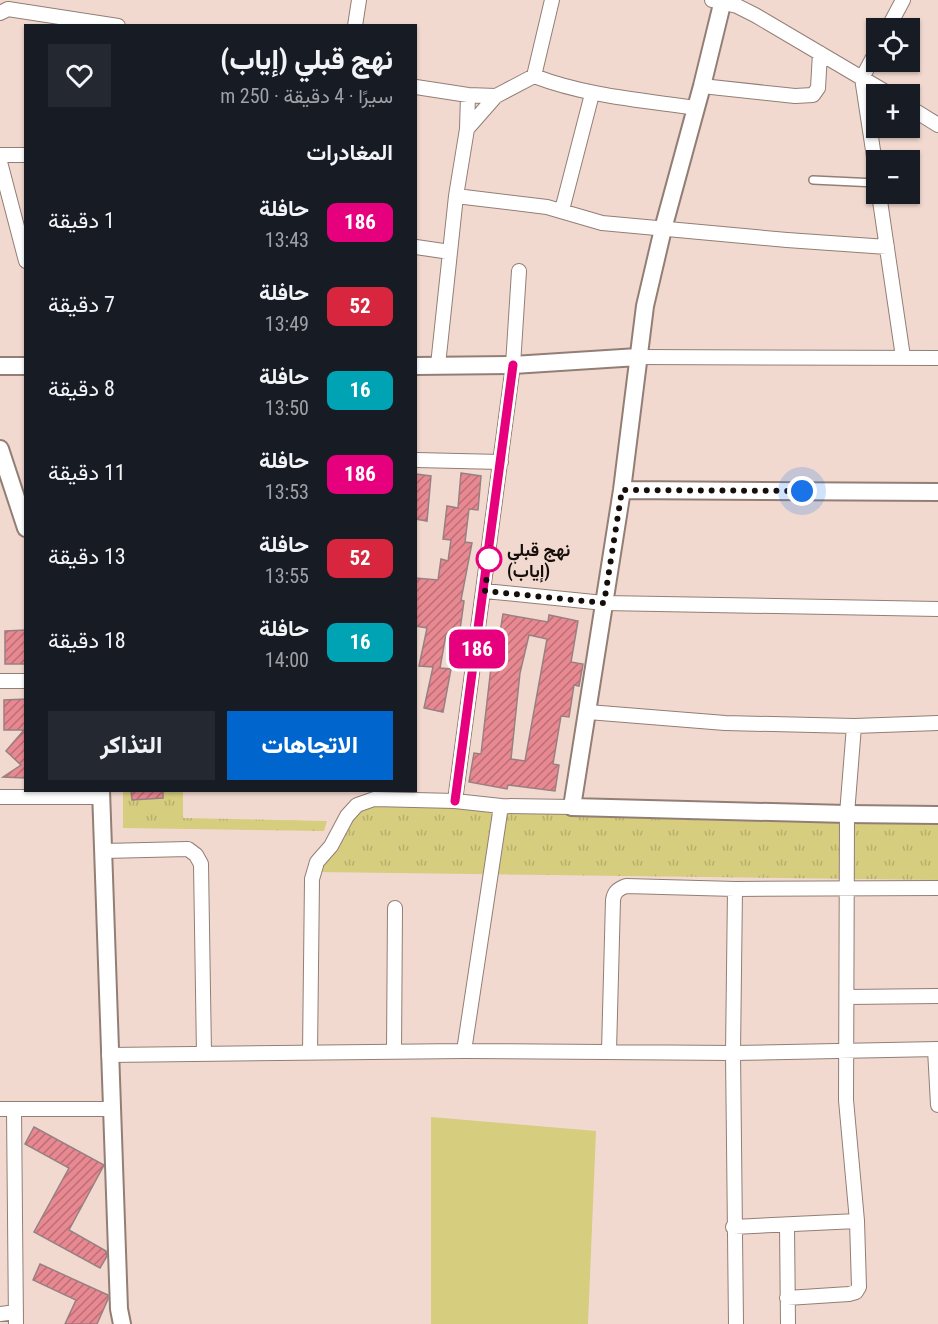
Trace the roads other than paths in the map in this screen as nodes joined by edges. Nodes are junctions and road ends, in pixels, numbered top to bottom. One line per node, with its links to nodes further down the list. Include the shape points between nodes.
1 (359, 0): 8 (street)
2 (552, 0): 11 (street)
3 (903, 0): 6 (street)
4 (719, 1): 9 (street, via 755,15); 14 (street)
5 (0, 13): 7 (street, via 8,9)
6 (893, 18)
7 (89, 23)
8 (355, 24)
9 (820, 53): 12 (street); 14 (street, via 818,88 813,95)
10 (866, 71): 12 (street)
11 (534, 76): 16 (street); 18 (street)
12 (862, 78): 13 (street); 23 (street)
13 (872, 84)
14 (702, 86): 19 (street)
15 (417, 87): 17 (street)
16 (592, 94): 19 (street); 31 (street)
17 (468, 95): 18 (street); 22 (street)
18 (496, 96): 22 (street)
19 (696, 108): 32 (street)
20 (920, 113): 21 (street)
21 (938, 124)
22 (467, 129): 29 (street)
23 (873, 150)
24 (0, 155): 25 (street)
25 (24, 155)
26 (0, 162): 36 (street)
27 (813, 180): 28 (lane)
28 (866, 183)
29 (456, 196): 31 (street); 35 (street)
30 (881, 204): 34 (street)
31 (562, 210): 32 (street, via 602,223)
32 (663, 229): 34 (street); 38 (street)
33 (417, 247): 35 (street)
34 (887, 247): 39 (street)
35 (450, 252): 41 (street)
36 (24, 253)
37 (519, 271): 42 (street)
38 (638, 357): 39 (street); 42 (street); 49 (street)
39 (903, 357): 40 (street)
40 (938, 358)
41 (438, 365): 42 (street); 45 (street)
42 (513, 365): 48 (street)
43 (0, 366): 44 (street)
44 (24, 366)
45 (417, 366)
46 (1, 457): 51 (street)
47 (417, 459): 48 (street)
48 (501, 462): 52 (street)
49 (622, 490): 50 (street); 53 (street)
50 (938, 492)
51 (24, 522)
52 (485, 591): 53 (street); 62 (street)
53 (604, 603): 54 (street); 57 (street)
54 (938, 609)
55 (0, 681): 56 (street)
56 (24, 681)
57 (588, 712): 59 (street, via 725,723); 64 (street)
58 (938, 723): 59 (street)
59 (854, 726): 65 (street)
60 (102, 794): 61 (street); 67 (street)
61 (0, 797)
62 (455, 801): 63 (street); 79 (street, via 374,799 357,805 317,862 310,895)
63 (501, 806): 64 (street); 75 (street)
64 (572, 807): 65 (street)
65 (847, 814): 66 (street); 68 (street)
66 (938, 815)
67 (105, 851): 81 (street, via 188,849 201,864); 82 (street)
68 (846, 888): 69 (street); 70 (street); 73 (street)
69 (938, 888)
70 (735, 889): 76 (street, via 626,886 616,891); 80 (street)
71 (395, 908): 78 (street)
72 (938, 996): 73 (street)
73 (847, 997): 77 (street)
74 (937, 1049): 77 (street); 83 (street)
75 (464, 1051): 76 (street); 78 (street)
76 (609, 1051): 80 (street)
77 (847, 1051): 80 (street); 86 (street, via 846,1100)
78 (394, 1052): 79 (street)
79 (310, 1053): 81 (street)
80 (733, 1053): 88 (street)
81 (204, 1054): 82 (street)
82 (109, 1055): 85 (street)
83 (938, 1105)
84 (7, 1109): 85 (street); 90 (street)
85 (111, 1109): 94 (street)
86 (857, 1221): 87 (street); 91 (street, via 860,1280 856,1292)
87 (787, 1226): 88 (street); 91 (street)
88 (733, 1227): 95 (street)
89 (0, 1230): 90 (street)
90 (15, 1230): 93 (street)
91 (787, 1298): 96 (street)
92 (0, 1314): 93 (street)
93 (16, 1318)
94 (122, 1324)
95 (736, 1324)
96 (788, 1324)

